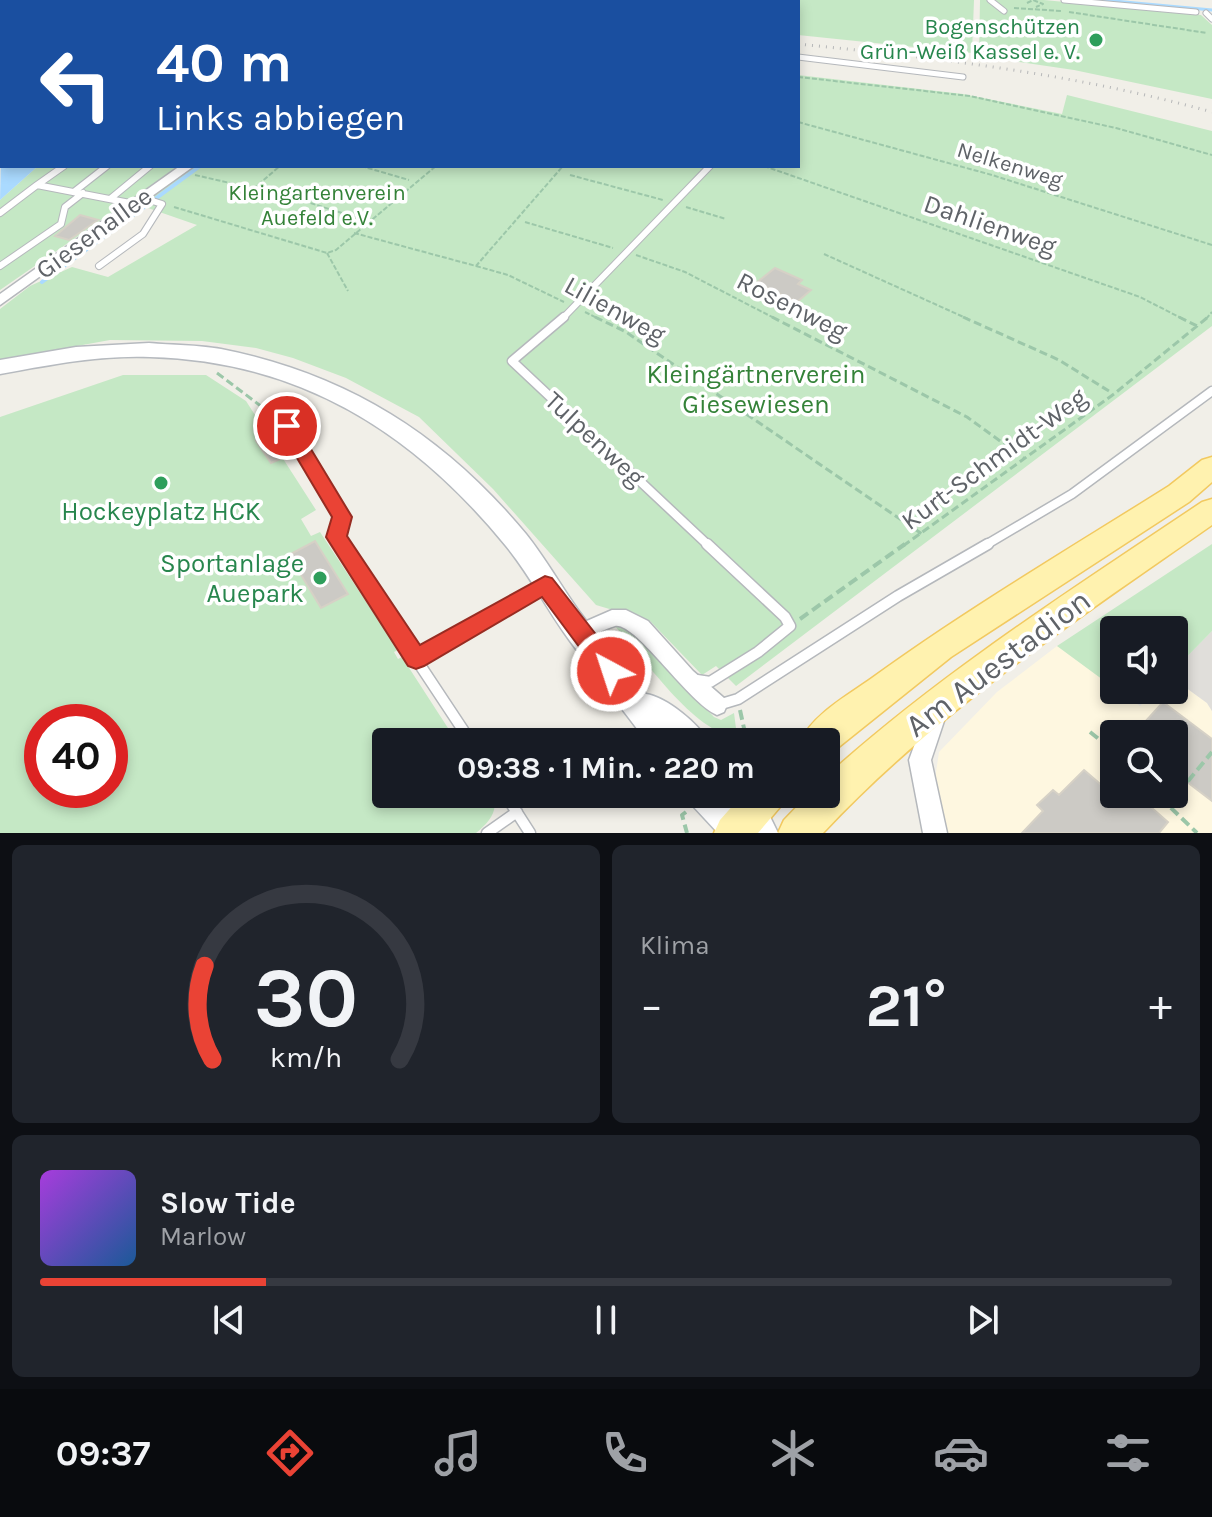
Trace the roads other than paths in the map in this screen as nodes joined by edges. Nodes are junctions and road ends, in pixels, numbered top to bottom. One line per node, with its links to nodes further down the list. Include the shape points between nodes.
1 (990, 0): 3 (lane)
2 (1064, 0): 4 (lane)
3 (1004, 11)
4 (1196, 12)
5 (1206, 13): 6 (lane)
6 (1212, 19)
7 (800, 57): 8 (lane)
8 (963, 77)
9 (61, 168): 14 (lane)
10 (105, 168): 15 (lane)
11 (148, 168): 16 (lane)
12 (708, 168): 30 (lane, Tulpenweg, via 576,307 512,361 790,626 710,682)
13 (190, 170): 17 (street, Giesenallee)
14 (37, 185): 15 (lane); 18 (lane)
15 (79, 192): 16 (lane); 19 (lane, via 65,207 61,224)
16 (110, 199): 17 (lane)
17 (149, 201): 20 (lane, via 143,234); 21 (street, Giesenallee)
18 (0, 213)
19 (0, 266)
20 (99, 266)
21 (0, 301)
22 (0, 367): 27 (street, via 64,354 184,350 247,358 292,372 374,412 429,451 515,539)
23 (1212, 391): 32 (lane, via 1072,494 898,596 738,699)
24 (287, 426): 29 (lane, via 342,517 336,537)
25 (1212, 467): 35 (main road, Am Auestadion, via 1179,494 940,647)
26 (1212, 510): 31 (main road, Am Auestadion)
27 (545, 585): 28 (street); 29 (lane)
28 (580, 633): 30 (street, via 612,618 626,618 641,627); 34 (street, via 628,692)
29 (416, 659): 33 (lane)
30 (686, 678): 32 (street)
31 (950, 693): 42 (main road, Am Auestadion); 43 (street, via 935,716 920,760)
32 (717, 705)
33 (462, 728)
34 (671, 728)
35 (832, 728)
36 (514, 808): 38 (lane)
37 (708, 808): 39 (street)
38 (517, 812): 40 (lane); 41 (lane)
39 (747, 818)
40 (487, 833)
41 (530, 833)
42 (797, 833)
43 (935, 833)

